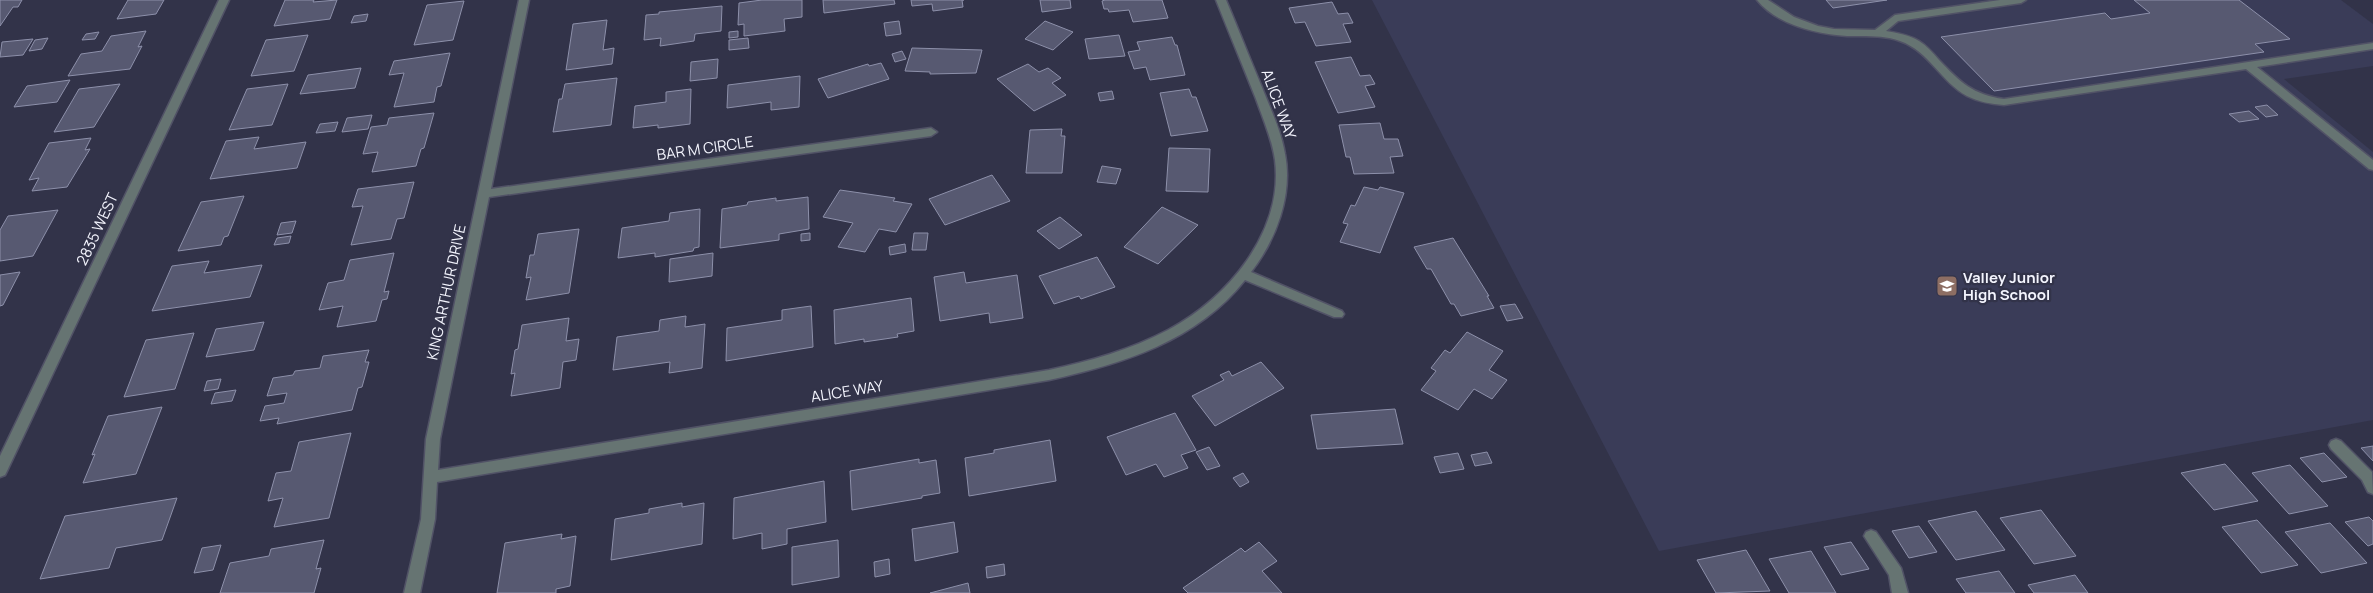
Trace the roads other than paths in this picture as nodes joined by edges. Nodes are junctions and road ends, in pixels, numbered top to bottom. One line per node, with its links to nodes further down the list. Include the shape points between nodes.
1 (224, 0): 15 (street, 2835 WEST)
2 (524, 0): 11 (street, KING ARTHUR DRIVE)
3 (1221, 0): 12 (street, ALICE WAY, via 1272,128 1281,164 1279,203 1272,227 1261,251)
4 (1762, 0): 6 (street, via 1797,22 1823,30)
5 (2021, 0): 6 (street, via 1895,18)
6 (1878, 33): 8 (street, via 1922,47 1959,86 1986,101 2004,102)
7 (2373, 46): 8 (street)
8 (2248, 65): 10 (street)
9 (931, 132): 11 (street, BAR M CIRCLE)
10 (2373, 166)
11 (484, 194): 16 (street, KING ARTHUR DRIVE, via 433,439)
12 (1243, 274): 13 (street); 16 (street, ALICE WAY, via 1199,316 1174,332 1145,347 1082,368)
13 (1338, 314)
14 (2336, 445): 17 (street, via 2367,476)
15 (0, 471)
16 (430, 477): 19 (street, KING ARTHUR DRIVE, via 428,519)
17 (2373, 488)
18 (1871, 536): 20 (street, via 1896,573)
19 (412, 593)
20 (1900, 593)

